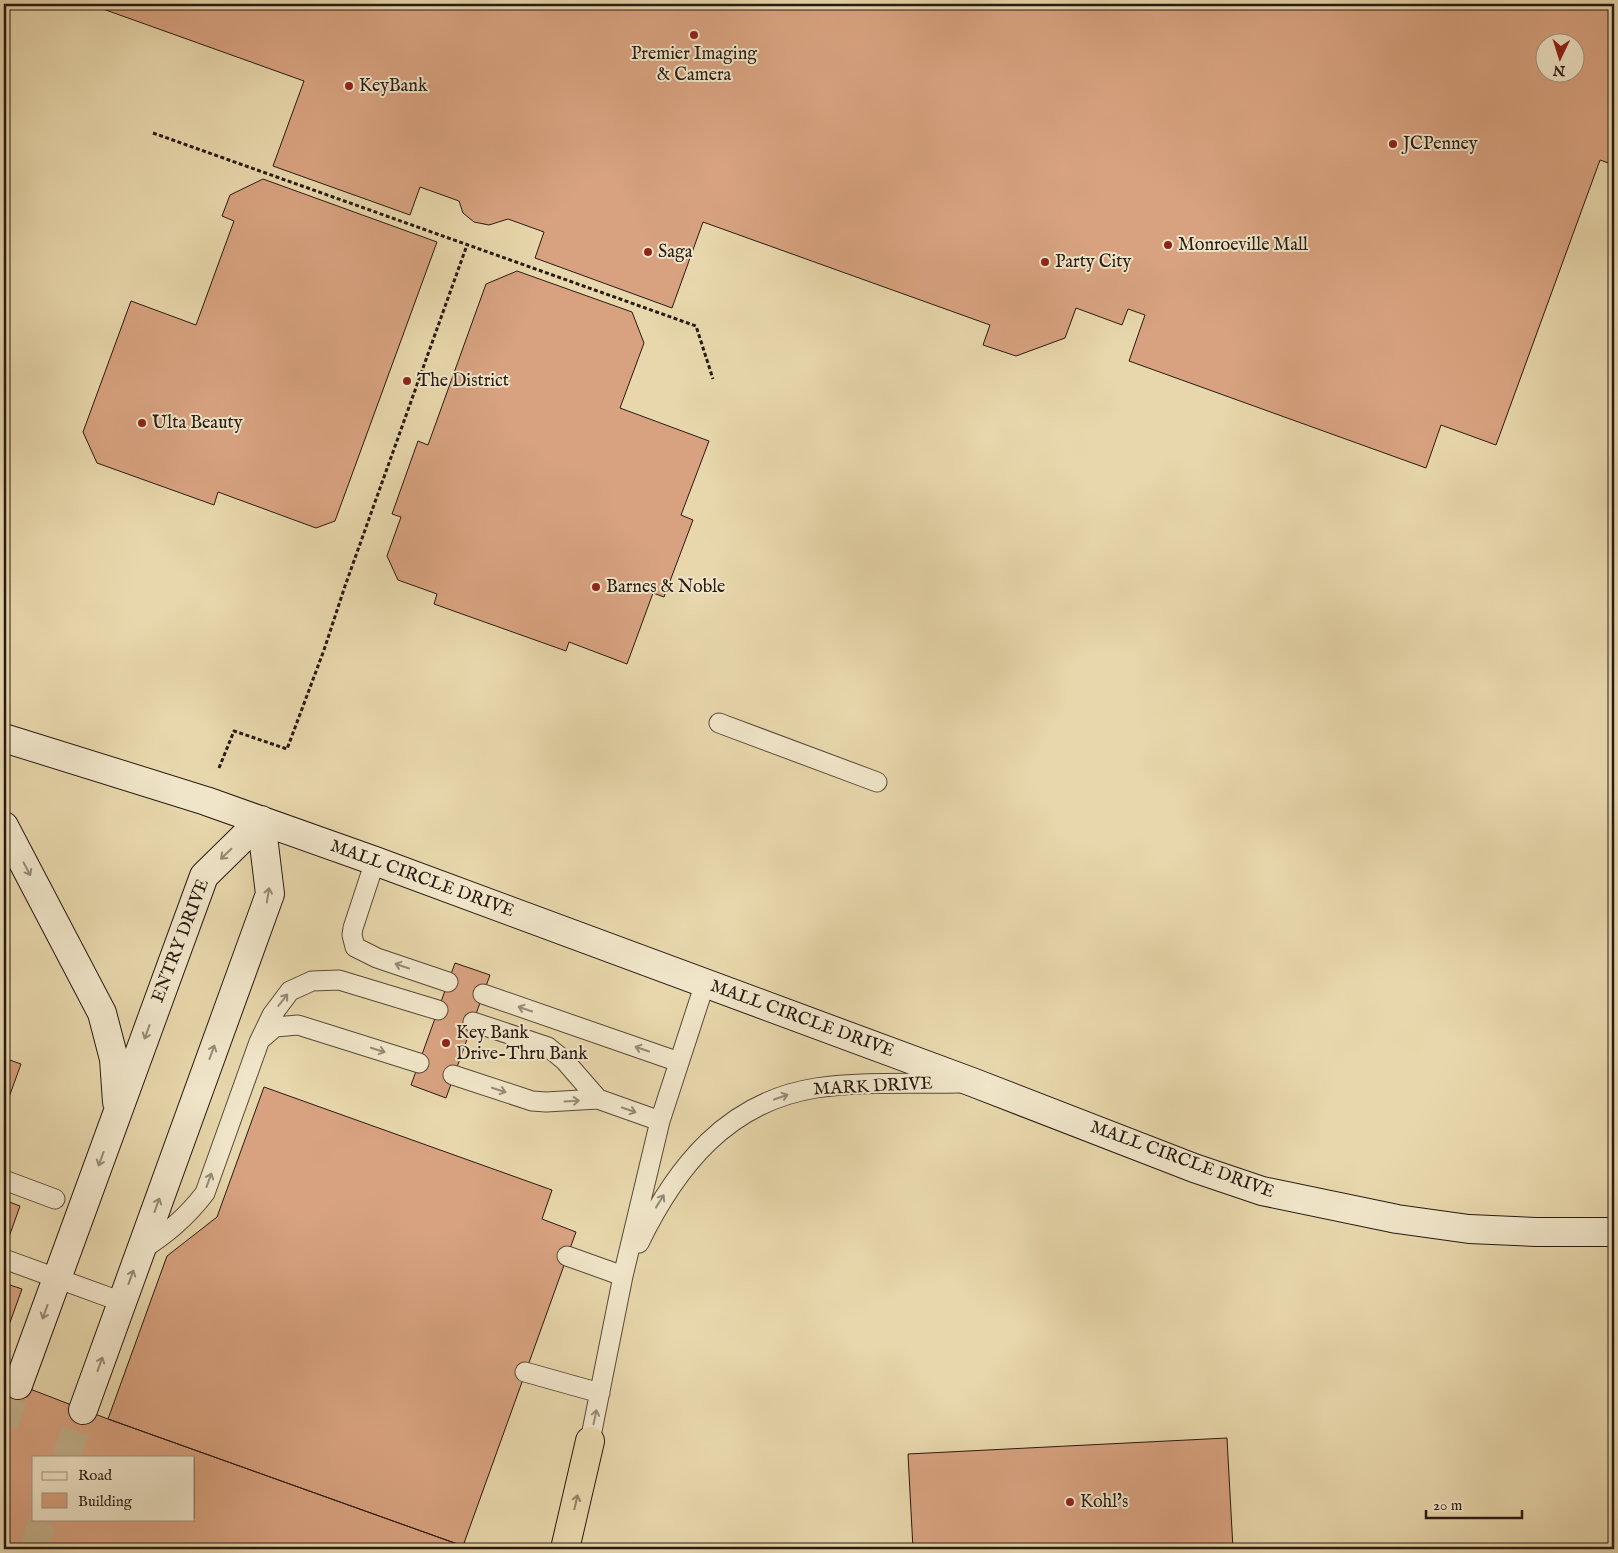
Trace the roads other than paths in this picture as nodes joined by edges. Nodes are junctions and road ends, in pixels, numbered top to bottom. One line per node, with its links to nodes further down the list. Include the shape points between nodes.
1 (719, 723): 3 (lane)
2 (4, 738): 4 (street, MALL CIRCLE DRIVE)
3 (877, 782)
4 (262, 820): 6 (street, MALL CIRCLE DRIVE); 18 (street, ENTRY DRIVE, one-way to 18, via 204,876); 23 (street, one-way to 4, via 270,894)
5 (4, 826): 18 (street, one-way to 18, via 102,1013 114,1059)
6 (375, 861): 7 (lane, one-way to 6, via 377,958 355,947 353,928); 8 (street, MALL CIRCLE DRIVE)
7 (448, 982)
8 (705, 983): 13 (lane, MARK DRIVE); 16 (street, MALL CIRCLE DRIVE)
9 (482, 994): 13 (lane, one-way to 9)
10 (438, 1010): 12 (lane, one-way to 10, via 272,1015 290,990 312,981 351,982)
11 (473, 1022): 17 (lane, via 558,1053)
12 (259, 1042): 14 (lane, one-way to 14, via 266,1032 275,1027 298,1026); 23 (lane, one-way to 12, via 172,1230 205,1193)
13 (679, 1062): 19 (lane, MARK DRIVE)
14 (419, 1063)
15 (453, 1075): 17 (lane, one-way to 17, via 532,1100)
16 (972, 1082): 22 (street, MALL CIRCLE DRIVE, via 1194,1168 1262,1191 1321,1205 1470,1228); 26 (lane, MARK DRIVE, one-way to 16, via 656,1208 686,1164 704,1145 747,1112 769,1101 815,1088)
17 (598, 1099): 19 (lane, one-way to 19)
18 (118, 1114): 27 (street, ENTRY DRIVE, one-way to 27)
19 (660, 1121): 26 (lane, MARK DRIVE)
20 (4, 1180): 21 (lane)
21 (55, 1199)
22 (1614, 1232)
23 (140, 1251): 28 (street, one-way to 23)
24 (567, 1256): 26 (lane)
25 (4, 1259): 27 (lane)
26 (623, 1276): 31 (lane, MARK DRIVE)
27 (57, 1279): 28 (lane); 30 (street, ENTRY DRIVE, one-way to 30)
28 (122, 1302): 32 (street, one-way to 28)
29 (525, 1372): 31 (lane)
30 (18, 1385)
31 (600, 1393): 33 (lane, MARK DRIVE, one-way to 31)
32 (83, 1410)
33 (590, 1440): 34 (highway, one-way to 33)
34 (565, 1549)

